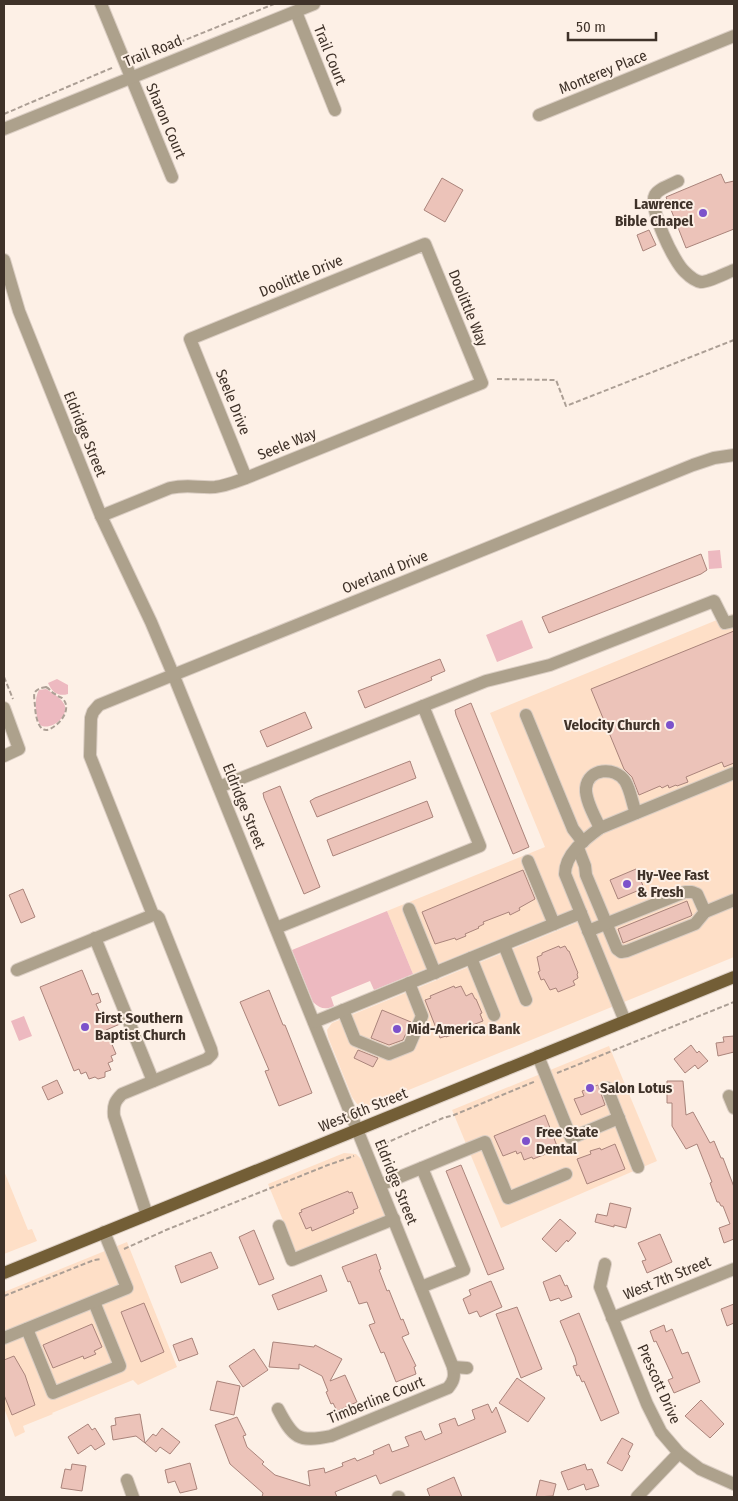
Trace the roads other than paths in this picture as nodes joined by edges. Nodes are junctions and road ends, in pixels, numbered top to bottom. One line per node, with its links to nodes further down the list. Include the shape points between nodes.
1 (101, 4): 5 (street, Sharon Court)
2 (314, 4): 3 (street, Trail Road)
3 (296, 12): 5 (street, Trail Road); 6 (street, Trail Court)
4 (734, 36): 7 (street, Monterey Place)
5 (130, 78): 8 (street, Trail Road); 9 (street, Sharon Court)
6 (335, 110)
7 (539, 115)
8 (4, 129)
9 (172, 177)
10 (678, 181): 13 (street, via 658,191 652,203 674,258 684,272 702,282)
11 (425, 244): 14 (street, Doolittle Drive); 15 (street, Doolittle Way)
12 (4, 260): 18 (street, Eldridge Street, via 19,311)
13 (734, 270)
14 (190, 339): 17 (street, Seele Drive)
15 (482, 383): 17 (street, Seele Way)
16 (734, 455): 20 (street, Overland Drive, via 693,465)
17 (246, 478): 18 (street, Seele Way, via 226,486 182,485 170,488)
18 (101, 516): 20 (street, Eldridge Street)
19 (734, 621): 21 (street, via 724,623 714,601 550,665 486,681)
20 (173, 674): 26 (street, Eldridge Street); 35 (street, Overland Drive, via 99,705 91,718 90,756)
21 (423, 706): 26 (street); 38 (street, via 480,846)
22 (4, 708): 24 (street, via 20,750)
23 (526, 715): 29 (street)
24 (4, 756)
25 (734, 773): 27 (street)
26 (219, 787): 38 (street, Eldridge Street)
27 (636, 813): 28 (street); 28 (street, via 620,775 600,771 589,780 586,788)
28 (600, 828): 29 (street)
29 (581, 845): 34 (street, via 565,866 565,874); 37 (street, via 586,874)
30 (528, 861): 36 (street)
31 (734, 900): 33 (street)
32 (409, 909): 44 (street)
33 (705, 912): 37 (street, via 697,894 685,892); 37 (street, via 695,924 621,952)
34 (581, 913): 36 (street); 39 (street)
35 (153, 915): 40 (street); 53 (street, via 159,918 212,1049 207,1059)
36 (554, 924): 41 (street)
37 (606, 924): 39 (street)
38 (276, 928): 51 (street, Eldridge Street)
39 (588, 931): 50 (street)
40 (95, 938): 43 (street); 53 (street)
41 (504, 945): 42 (street); 47 (street)
42 (471, 958): 44 (street); 49 (street)
43 (17, 970)
44 (435, 973): 46 (street)
45 (734, 977): 50 (main road, West 6th Street)
46 (409, 984): 48 (street); 48 (street, via 422,1016 409,1046 389,1054 355,1040)
47 (526, 1000)
48 (343, 1010): 51 (street)
49 (494, 1015)
50 (625, 1021): 52 (main road, West 6th Street)
51 (314, 1022): 58 (street, Eldridge Street)
52 (538, 1056): 57 (street, via 571,1138); 58 (main road, West 6th Street)
53 (153, 1081): 63 (street, via 122,1094 113,1107)
54 (607, 1088): 57 (street)
55 (729, 1096): 56 (street)
56 (734, 1108)
57 (619, 1118): 59 (street)
58 (358, 1129): 62 (street, Eldridge Street); 63 (main road, West 6th Street)
59 (638, 1167)
60 (422, 1168): 61 (street, via 485,1142 508,1198); 62 (street); 70 (street, via 464,1270)
61 (566, 1174)
62 (380, 1185): 64 (street, Eldridge Street)
63 (147, 1215): 66 (main road, West 6th Street)
64 (394, 1219): 65 (street, via 292,1260); 70 (street, Eldridge Street)
65 (279, 1226)
66 (104, 1232): 69 (main road, West 6th Street); 71 (street, via 127,1288)
67 (604, 1264): 72 (street, Prescott Drive, via 600,1287)
68 (734, 1269): 72 (street, West 7th Street)
69 (4, 1273)
70 (421, 1287): 75 (street, Eldridge Street)
71 (94, 1302): 73 (street); 73 (street, via 120,1366 53,1393)
72 (612, 1318): 78 (street, Prescott Drive, via 655,1421)
73 (27, 1329): 74 (street)
74 (4, 1338)
75 (453, 1366): 76 (street); 77 (street, Timberline Court, via 455,1375 448,1388 331,1436 317,1439 297,1436 287,1427)
76 (468, 1368)
77 (278, 1409)
78 (679, 1453): 80 (street, Prescott Drive, via 700,1469); 82 (street)
79 (127, 1480): 81 (street)
80 (734, 1484)
81 (133, 1497)
82 (637, 1497)

